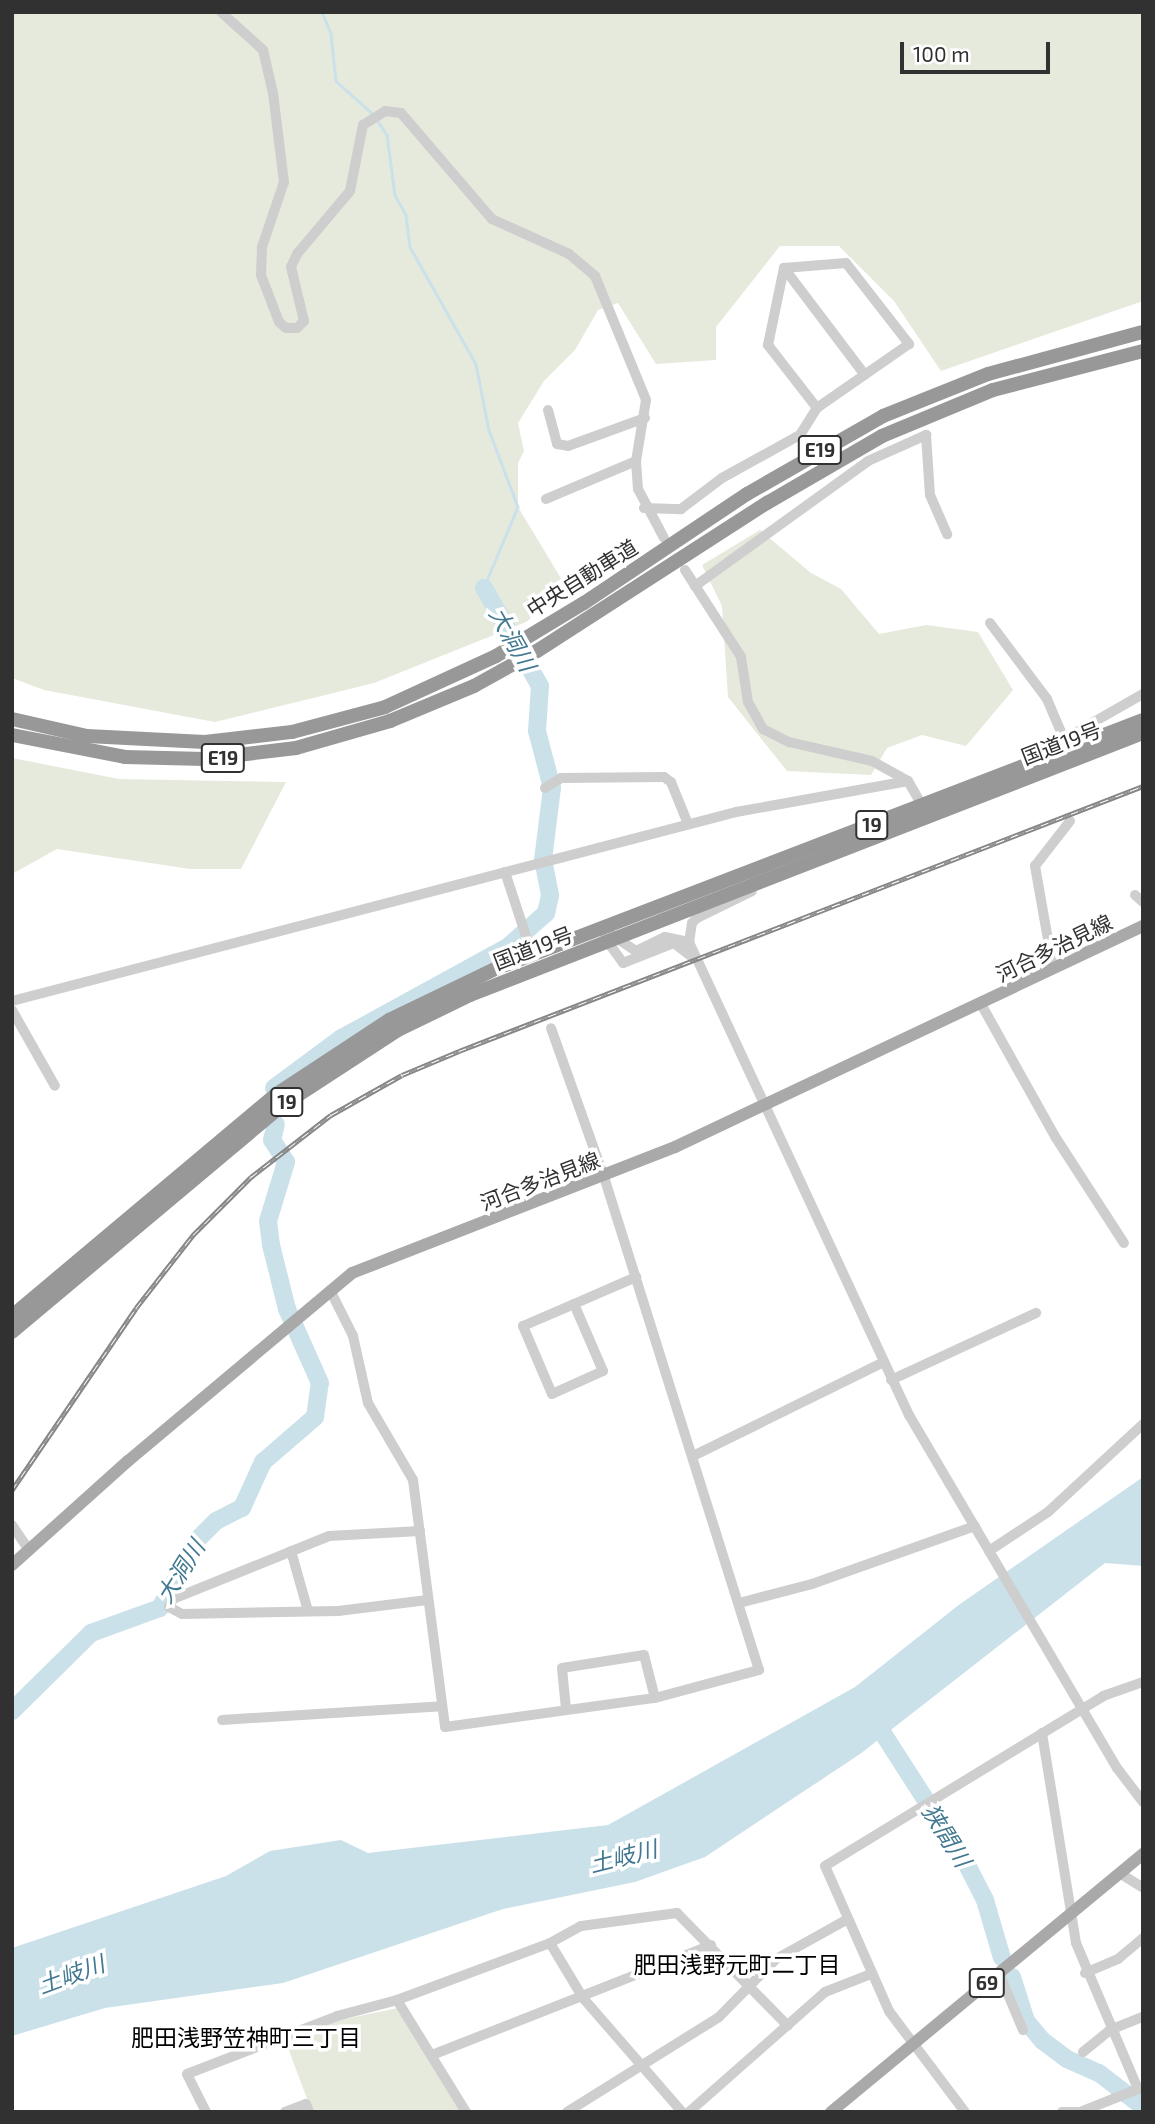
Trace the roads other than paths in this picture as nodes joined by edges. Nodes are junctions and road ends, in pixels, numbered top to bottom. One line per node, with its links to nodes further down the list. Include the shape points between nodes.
1 (221, 12): 8 (street, via 263,50 273,93 284,183 262,247 261,275 279,322 297,328 304,321 291,267 351,191 363,125 385,111 401,113 492,219 569,254 595,276 642,386)
2 (784, 268): 5 (street); 5 (street, via 846,263 909,344); 6 (street, via 768,345)
3 (1143, 332): 18 (highway, 中央自動車道 / E19, via 988,374 883,416 747,494 530,636 422,692 336,721 237,740 126,740)
4 (1143, 351): 21 (highway, 中央自動車道 / E19, via 993,390 882,436 767,503 537,652 429,706 318,743 228,758 125,757)
5 (865, 374): 6 (street)
6 (817, 408): 11 (street, via 800,435 722,478 681,509)
7 (548, 410): 8 (street, via 557,444 568,446)
8 (645, 418): 9 (street)
9 (636, 461): 10 (street); 11 (street)
10 (547, 499)
11 (644, 508): 13 (street)
12 (947, 534): 15 (street, via 930,495 926,435 868,461)
13 (664, 538)
14 (685, 569): 15 (street)
15 (695, 586): 23 (street, via 741,657 748,702 763,729 789,742 872,761)
16 (990, 623): 22 (street, via 1047,699)
17 (1143, 694): 22 (street)
18 (12, 719)
19 (1143, 720): 22 (highway, 国道19号 / 19)
20 (1143, 733): 22 (highway, 国道19号 / 19)
21 (12, 735)
22 (1066, 750): 25 (highway, 国道19号 / 19)
23 (908, 781): 25 (street); 27 (street, via 827,792)
24 (545, 788): 27 (street, via 555,782 664,777 671,782)
25 (925, 811): 29 (highway, 国道19号 / 19); 31 (highway, 国道19号 / 19)
26 (1070, 821): 36 (street, via 1035,866)
27 (688, 824): 28 (street)
28 (505, 872): 34 (street); 37 (street)
29 (774, 878): 32 (highway, 国道19号 / 19); 33 (street, via 697,918)
30 (1143, 926): 36 (main road, 河合多治見線)
31 (600, 928): 32 (street); 34 (highway, 国道19号 / 19)
32 (612, 940): 33 (street, via 636,951 665,937); 35 (street, via 623,963 674,943); 50 (highway, 国道19号 / 19, via 470,995 345,1061 280,1107)
33 (689, 942): 35 (street)
34 (532, 954): 49 (highway, 国道19号 / 19, via 389,1020 313,1067)
35 (695, 959): 42 (street)
36 (1053, 968): 38 (main road, 河合多治見線)
37 (12, 1001)
38 (981, 1004): 42 (main road, 河合多治見線); 44 (street, via 1056,1138)
39 (12, 1010): 41 (street)
40 (551, 1028): 43 (street)
41 (55, 1086)
42 (762, 1106): 43 (main road, 河合多治見線); 51 (street)
43 (604, 1177): 45 (street); 46 (main road, 河合多治見線, via 370,1265)
44 (1124, 1243)
45 (636, 1277): 47 (street); 54 (street)
46 (330, 1290): 57 (street, via 353,1336 368,1403 409,1466); 58 (main road, 河合多治見線)
47 (574, 1304): 47 (street, via 523,1326 552,1394 603,1371)
48 (1036, 1313): 52 (street)
49 (12, 1315)
50 (12, 1332)
51 (883, 1363): 52 (street); 54 (street)
52 (891, 1380): 56 (street)
53 (1143, 1424): 59 (street, via 1048,1512)
54 (693, 1456): 63 (street)
55 (12, 1525): 58 (street)
56 (975, 1526): 59 (street); 63 (street, via 811,1584)
57 (420, 1531): 60 (street, via 329,1536); 62 (street)
58 (29, 1550): 61 (main road, 河合多治見線)
59 (989, 1551): 68 (street)
60 (291, 1552): 64 (street); 64 (street, via 173,1599 169,1607 182,1615)
61 (12, 1565)
62 (427, 1600): 64 (street); 67 (street)
63 (739, 1603): 66 (street, via 759,1670)
64 (308, 1611)
65 (1143, 1682): 68 (street)
66 (655, 1698): 69 (street); 69 (street, via 644,1655 562,1668)
67 (442, 1706): 69 (street, via 445,1727); 70 (street)
68 (1082, 1708): 71 (street); 72 (street)
69 (566, 1709)
70 (222, 1720)
71 (1042, 1733): 76 (street, via 1051,1804 1069,1883); 77 (street, via 825,1866)
72 (1143, 1802)
73 (1143, 1854): 74 (main road, 69)
74 (1121, 1874): 75 (street); 76 (main road, 69)
75 (1143, 1888)
76 (1070, 1915): 81 (main road, 69); 82 (street)
77 (848, 1919): 83 (street); 84 (street, via 776,1959)
78 (1143, 1938): 82 (street, via 1118,1959)
79 (550, 1943): 80 (street, via 581,1926 677,1913); 85 (street); 86 (street)
80 (711, 1945): 84 (street); 85 (street)
81 (999, 1973): 89 (street); 91 (main road, 69)
82 (1085, 1973): 90 (street)
83 (871, 1974): 88 (street, via 825,1992); 91 (street)
84 (751, 1985): 88 (street); 94 (street, via 719,2017)
85 (583, 1998): 93 (street); 94 (street)
86 (397, 2000): 93 (street); 96 (street, via 337,2016 187,2074)
87 (1143, 2017): 90 (street)
88 (788, 2026): 102 (street)
89 (1023, 2030)
90 (1110, 2030): 92 (street); 95 (street)
91 (912, 2045): 103 (main road, 69); 104 (street)
92 (1083, 2052)
93 (432, 2055): 99 (street)
94 (643, 2067): 100 (street); 101 (street)
95 (1134, 2092): 106 (street)
96 (206, 2112)
97 (285, 2112): 98 (street, via 306,2104)
98 (309, 2112)
99 (466, 2112)
100 (567, 2112)
101 (682, 2112)
102 (689, 2112)
103 (831, 2112)
104 (965, 2112)
105 (1062, 2112): 106 (street)
106 (1079, 2112)

